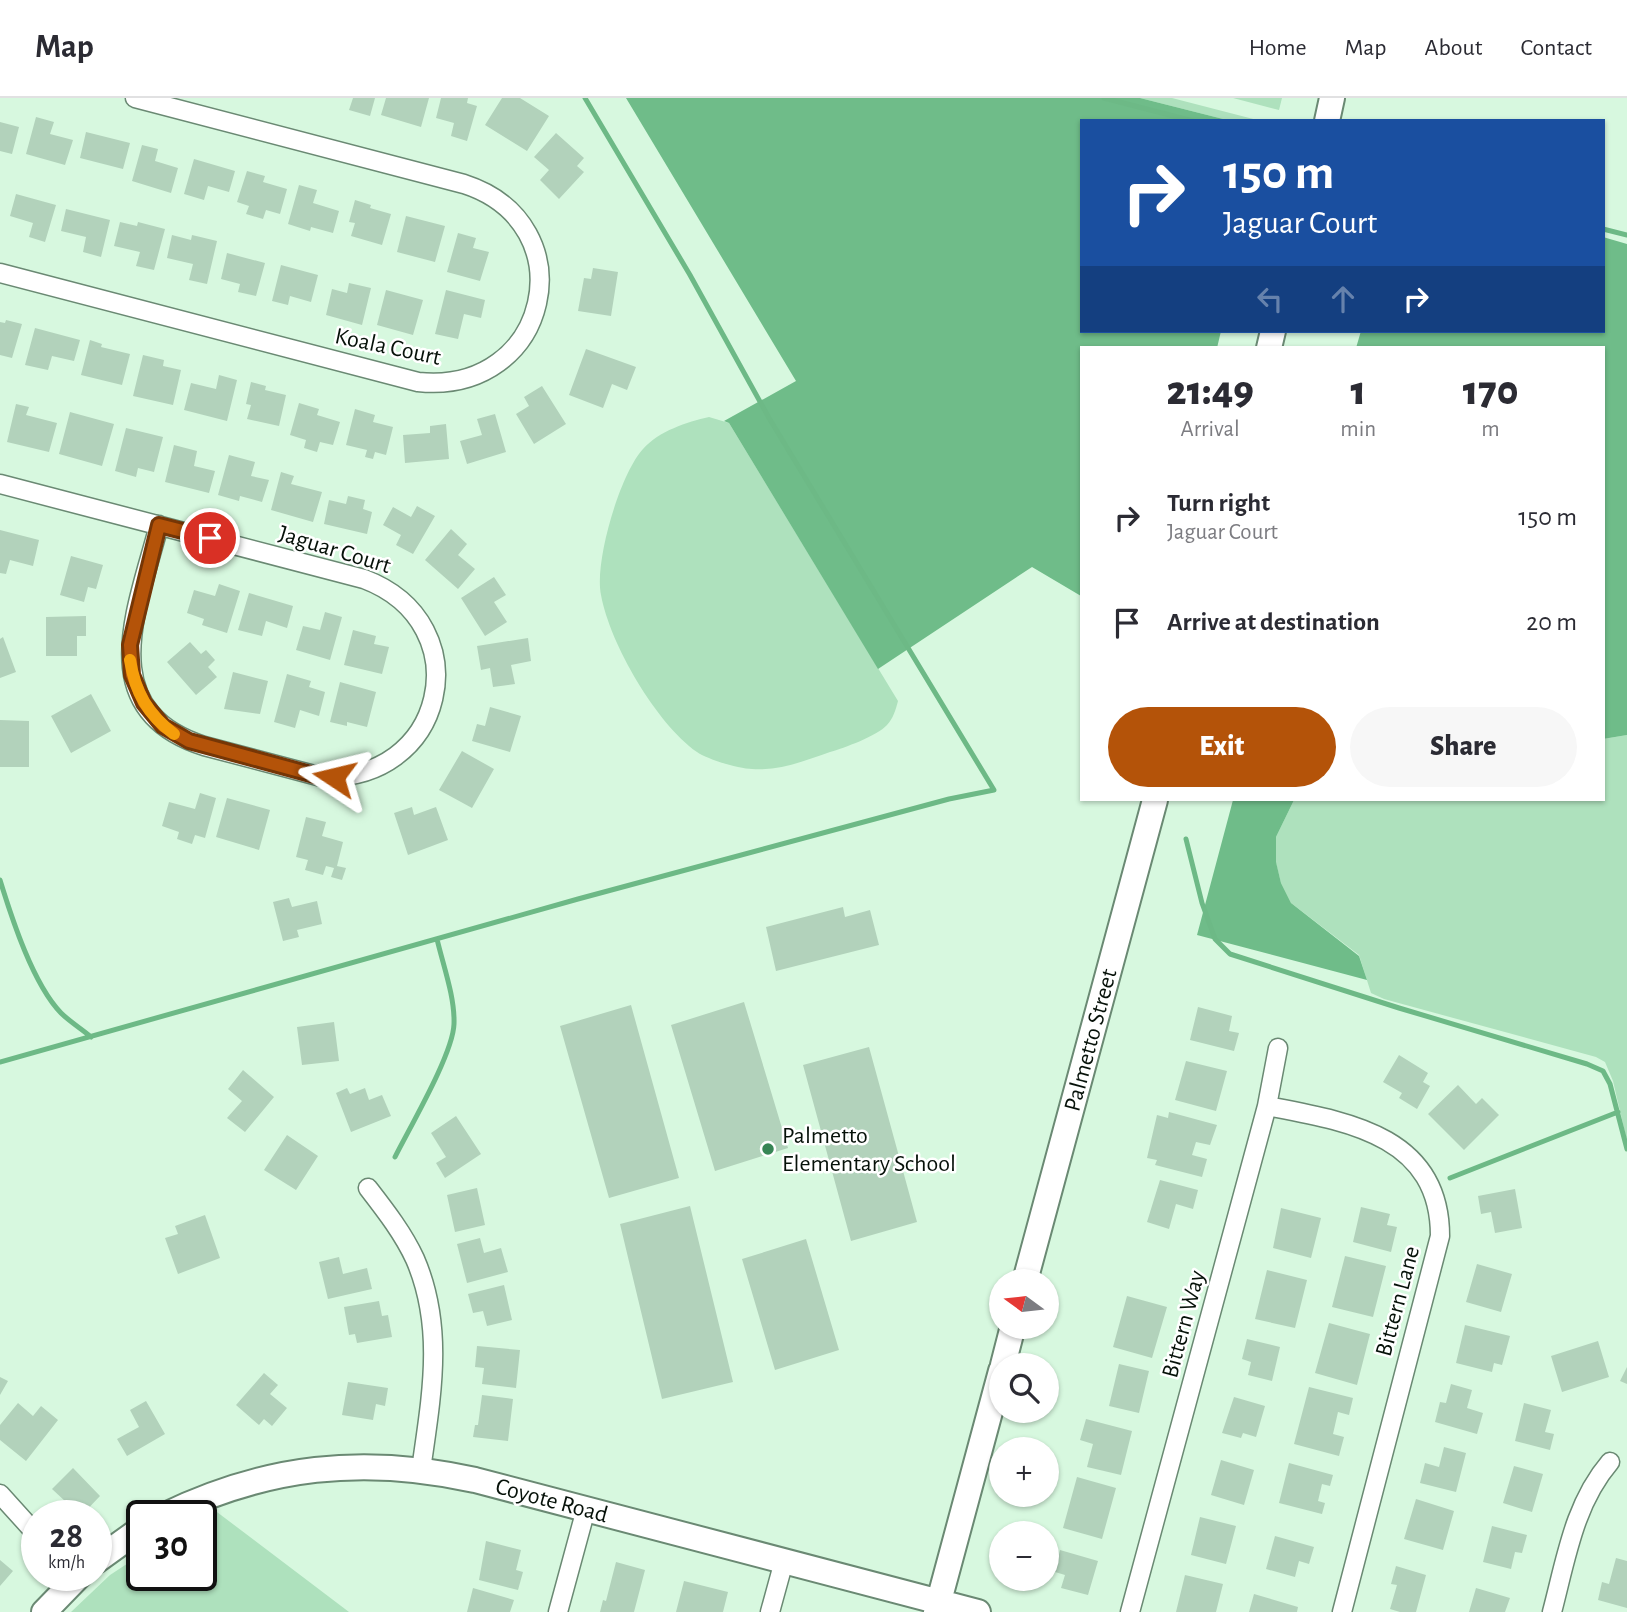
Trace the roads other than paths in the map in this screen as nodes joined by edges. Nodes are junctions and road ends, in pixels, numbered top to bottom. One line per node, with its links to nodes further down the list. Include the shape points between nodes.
1 (135, 98): 4 (street, Koala Court, via 464,184 491,195 522,224 538,263 536,307 525,335 505,359 479,375 449,383 418,383)
2 (1332, 98): 3 (street)
3 (1327, 119)
4 (0, 273)
5 (0, 484): 6 (street, Jaguar Court)
6 (159, 525): 6 (street, Jaguar Court, via 363,579 402,600 421,622 436,663 432,708 417,736 380,766 334,777 204,746 163,726 140,696 130,660 132,629)
7 (1155, 801): 11 (street, Palmetto Street)
8 (1278, 1048): 9 (street, Bittern Way)
9 (1267, 1106): 26 (street, Bittern Way); 27 (street, Bittern Lane, via 1384,1138 1406,1153 1423,1173 1438,1209 1440,1236)
10 (368, 1188): 14 (street, via 414,1258 431,1318 434,1380)
11 (1028, 1269)
12 (989, 1416): 21 (street)
13 (1610, 1462): 28 (street, via 1580,1510)
14 (421, 1470): 16 (street, Coyote Road, via 347,1466 284,1474); 17 (street, Coyote Road)
15 (0, 1494): 18 (street)
16 (199, 1500)
17 (586, 1509): 19 (street, Coyote Road); 23 (street)
18 (21, 1517)
19 (784, 1561): 21 (street, Coyote Road); 24 (street)
20 (63, 1591): 22 (street)
21 (938, 1607): 25 (street, Coyote Road)
22 (44, 1612)
23 (558, 1612)
24 (770, 1612)
25 (978, 1612)
26 (1130, 1612)
27 (1342, 1612)
28 (1552, 1612)

